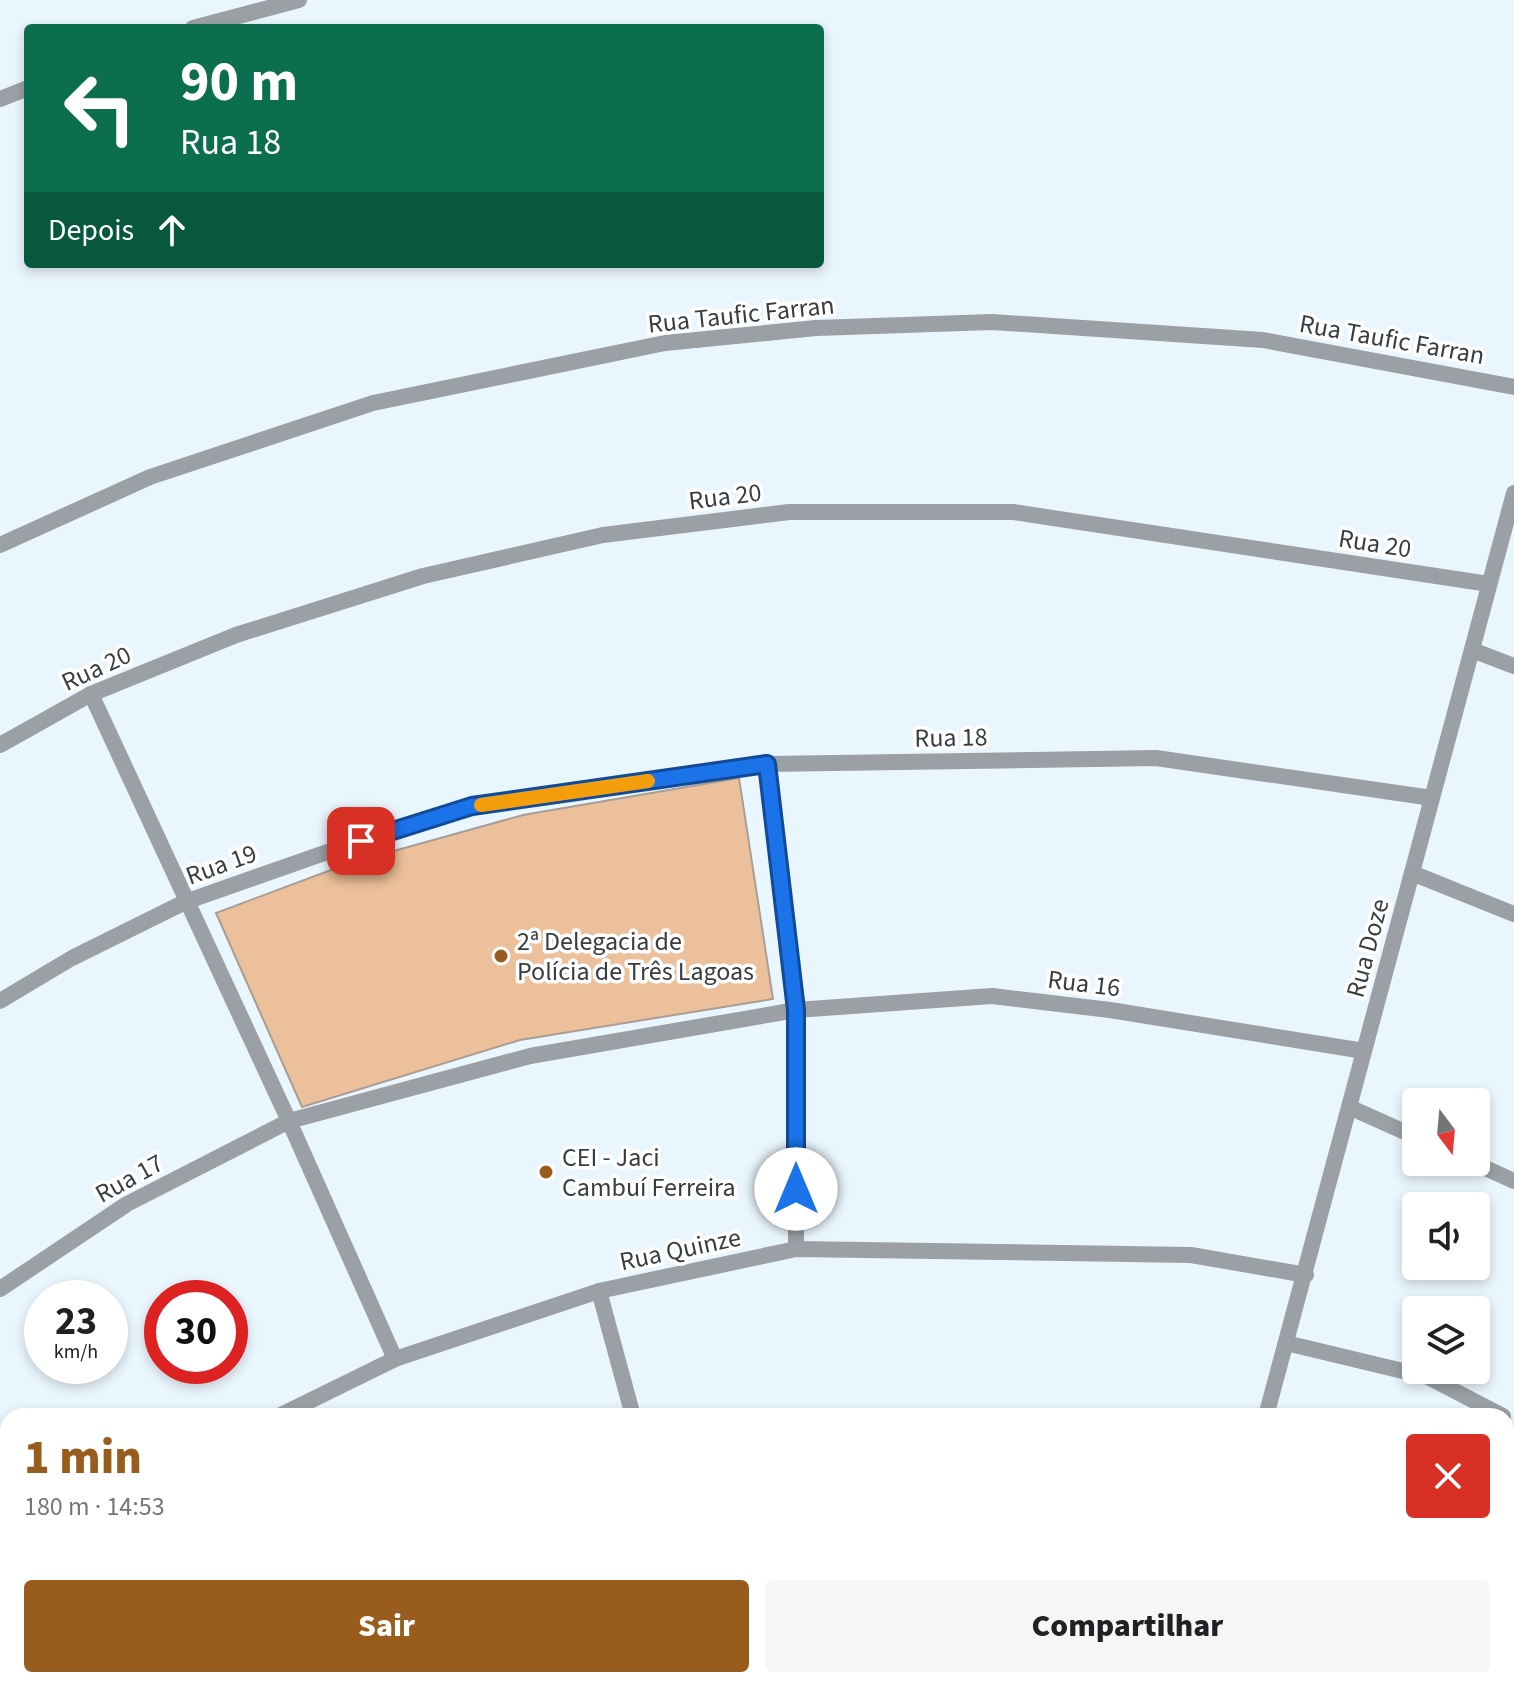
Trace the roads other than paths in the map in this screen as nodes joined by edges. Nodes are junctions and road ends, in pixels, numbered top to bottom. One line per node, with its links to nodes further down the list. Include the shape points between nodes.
1 (299, 0): 2 (street)
2 (208, 24)
3 (24, 90): 4 (street)
4 (0, 99)
5 (1514, 387): 7 (street, Rua Taufic Farran, via 1263,340 992,322 816,328 665,343 373,403 150,477)
6 (1514, 493): 8 (street, Rua Doze)
7 (0, 545)
8 (1489, 584): 9 (street, Rua Doze); 11 (street, Rua 20, via 1013,512 789,512 603,535 423,576 236,635)
9 (1472, 650): 10 (street); 14 (street, Rua Doze)
10 (1514, 666)
11 (91, 694): 12 (street, Rua 20); 17 (street)
12 (0, 745)
13 (767, 764): 14 (street, Rua 18, via 1156,758); 15 (street, Rua 18); 20 (street)
14 (1432, 798): 16 (street, Rua Doze)
15 (472, 806): 17 (street, Rua 19)
16 (1412, 873): 18 (street); 21 (street, Rua Doze)
17 (185, 902): 19 (street, Rua 19); 23 (street)
18 (1514, 914)
19 (0, 1001)
20 (796, 1010): 21 (street, Rua 16, via 992,996); 23 (street, Rua 16, via 530,1056); 27 (street)
21 (1364, 1051): 22 (street, Rua Doze)
22 (1349, 1107): 24 (street); 28 (street, Rua Doze)
23 (289, 1121): 29 (street, Rua 17, via 127,1204); 32 (street)
24 (1402, 1131)
25 (1490, 1170): 26 (street)
26 (1514, 1181)
27 (796, 1249): 28 (street, Rua Quinze, via 1191,1255); 30 (street, Rua Quinze)
28 (1306, 1275): 31 (street, Rua Doze)
29 (0, 1289)
30 (599, 1291): 32 (street, Rua Quinze); 34 (street)
31 (1286, 1343): 35 (street, Rua Doze); 36 (street, via 1428,1377)
32 (395, 1359): 33 (street, Rua Quinze)
33 (295, 1408)
34 (631, 1408)
35 (1268, 1408)
36 (1487, 1408)

